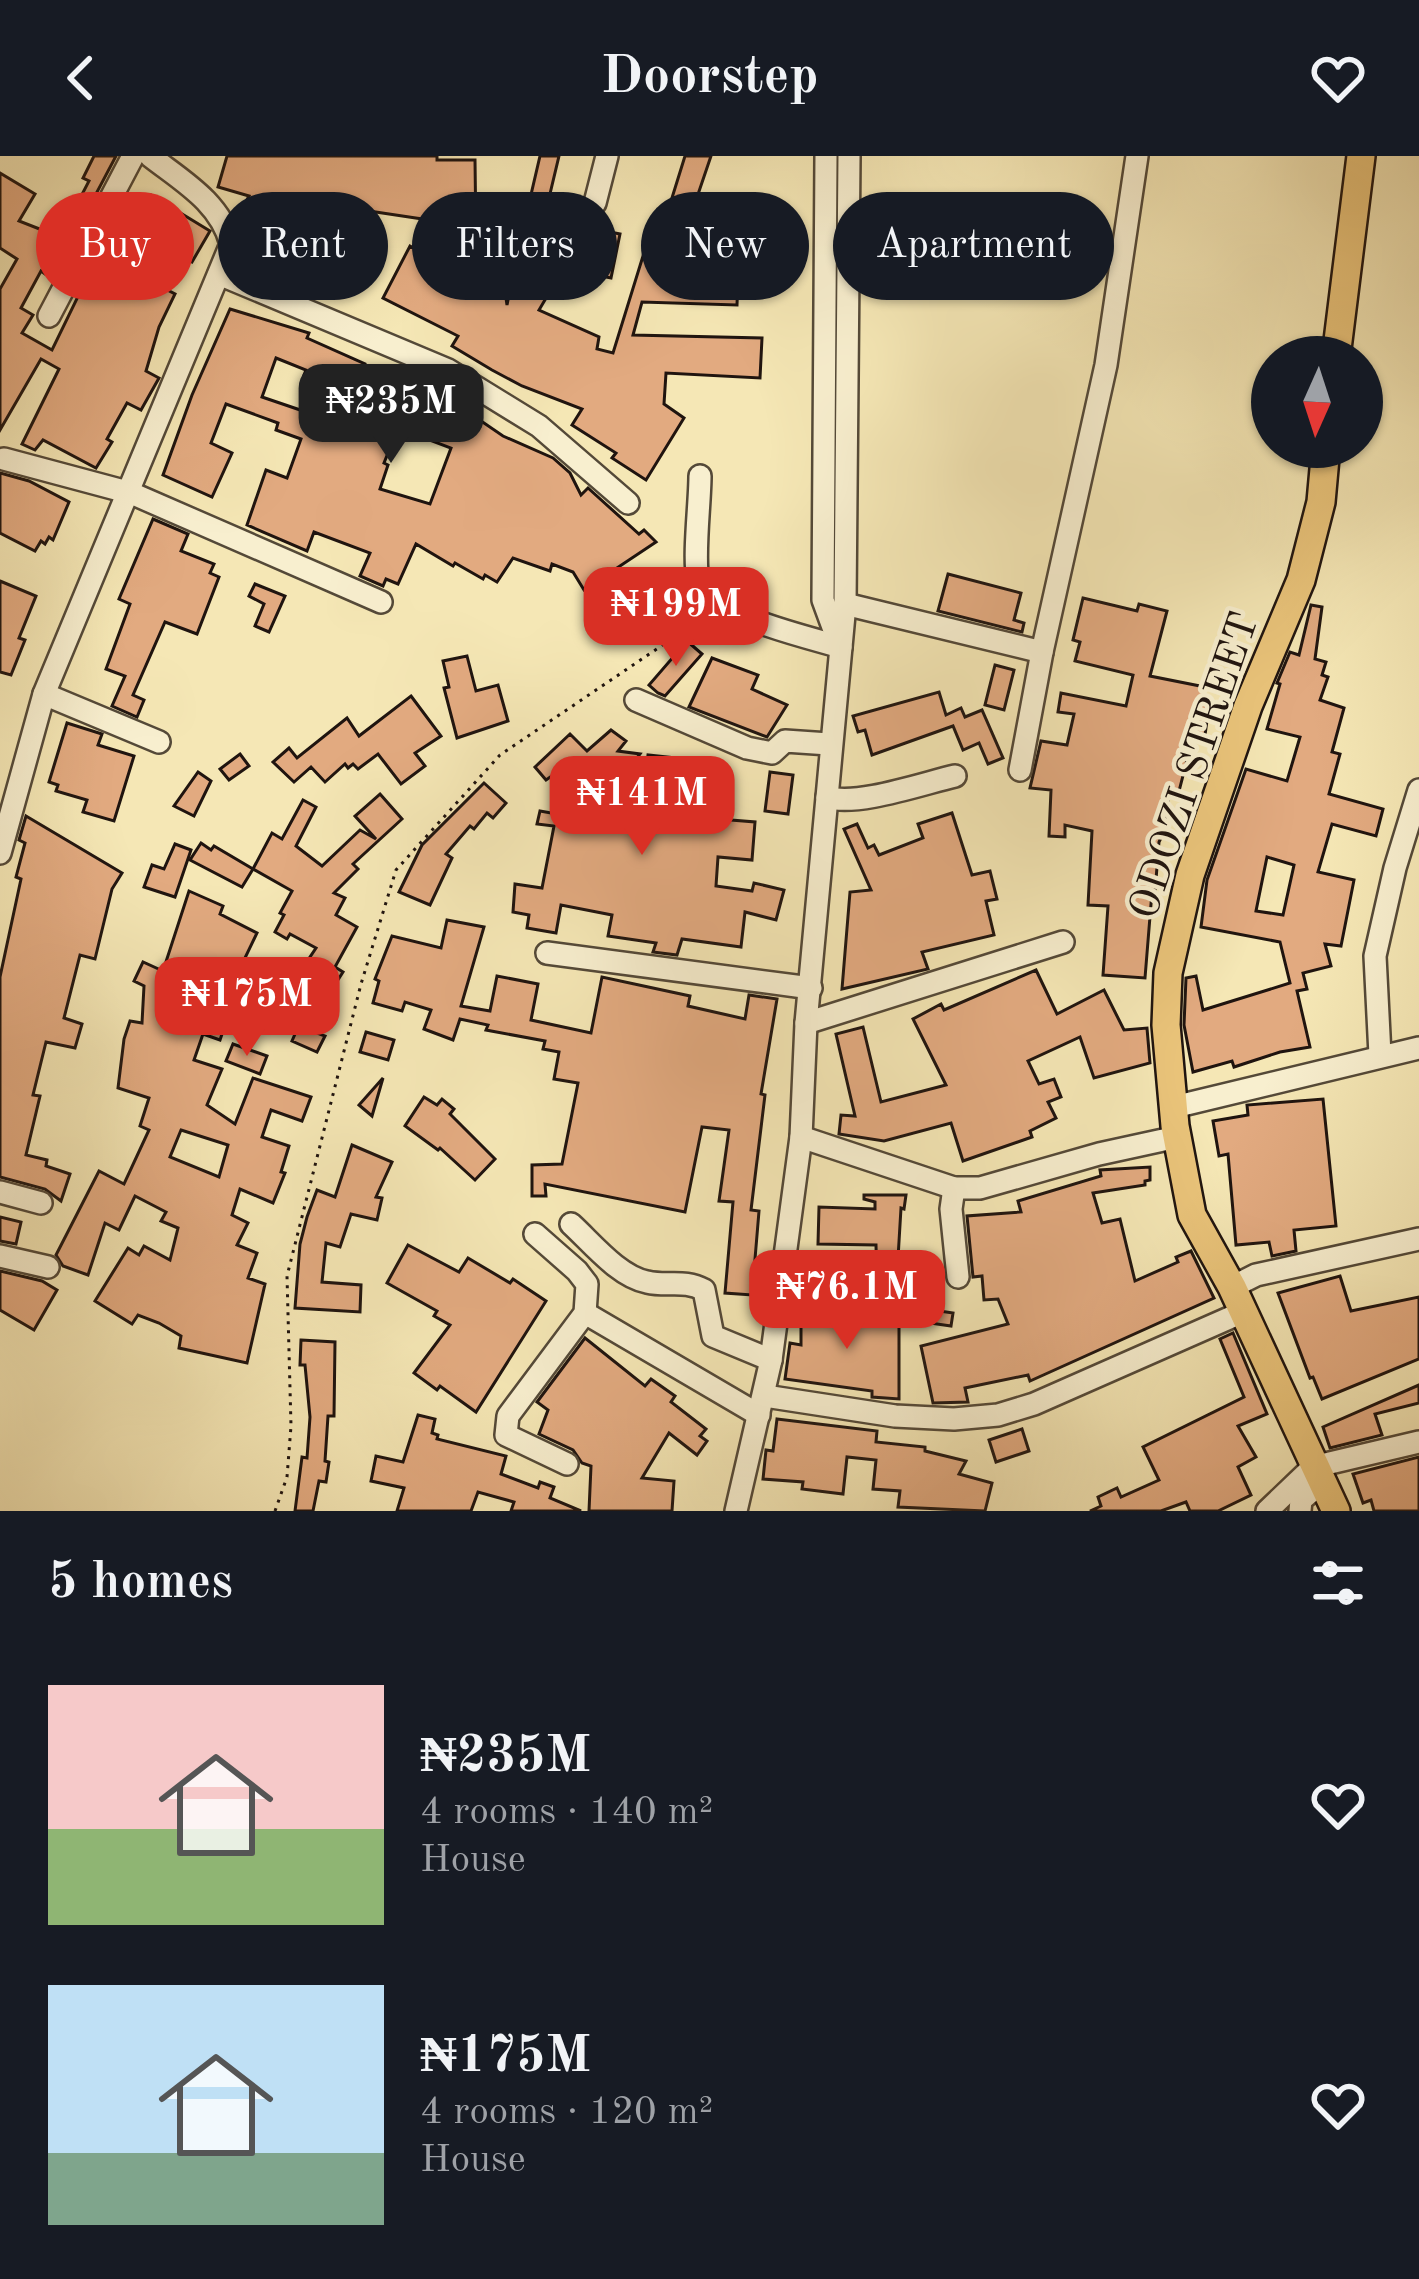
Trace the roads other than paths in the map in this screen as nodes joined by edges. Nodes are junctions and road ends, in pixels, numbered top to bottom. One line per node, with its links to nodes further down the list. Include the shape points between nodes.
1 (133, 156): 12 (street)
2 (150, 156): 9 (street)
3 (607, 156): 8 (street)
4 (826, 156): 21 (street, via 823,600)
5 (849, 156): 20 (street)
6 (1137, 156): 22 (street, via 1106,365)
7 (1361, 156): 13 (main road)
8 (598, 192)
9 (218, 215)
10 (218, 276): 17 (street)
11 (281, 300): 18 (street, via 448,370 539,426)
12 (49, 316)
13 (1339, 336)
14 (4, 459): 17 (street)
15 (1324, 468): 39 (main road, ODOZI STREET, via 1301,580 1190,875 1168,973)
16 (700, 476): 21 (street, via 698,579 705,596)
17 (130, 493): 19 (street); 23 (street)
18 (628, 503)
19 (381, 602)
20 (845, 604): 21 (street); 22 (street)
21 (841, 647): 26 (street)
22 (1042, 652): 27 (street)
23 (44, 694): 25 (street); 31 (street)
24 (636, 700): 26 (street, via 747,748 772,753 785,741)
25 (159, 742)
26 (829, 744): 30 (street)
27 (1020, 770)
28 (955, 776): 30 (street)
29 (1419, 790): 38 (street, via 1375,956)
30 (827, 796): 35 (street)
31 (4, 817): 32 (street)
32 (0, 853)
33 (1063, 942): 36 (street)
34 (547, 953): 35 (street)
35 (811, 988): 36 (street)
36 (806, 1023): 40 (street)
37 (1419, 1048): 38 (street)
38 (1380, 1055): 39 (street)
39 (1174, 1107): 41 (main road, ODOZI STREET)
40 (801, 1137): 42 (street); 52 (street)
41 (1177, 1137): 42 (street, via 999,1184); 53 (main road, ODOZI STREET, via 1192,1216)
42 (954, 1188): 50 (street)
43 (0, 1192): 44 (street)
44 (41, 1203)
45 (571, 1224): 55 (street, via 629,1276 704,1290 713,1336)
46 (535, 1234): 54 (street, via 587,1284)
47 (1419, 1238): 53 (street, via 1256,1275)
48 (0, 1256): 49 (street)
49 (48, 1267)
50 (958, 1276)
51 (862, 1293): 52 (street)
52 (780, 1297): 55 (street)
53 (1238, 1299): 56 (street, via 998,1415); 59 (main road, ODOZI STREET)
54 (585, 1313): 56 (street, via 710,1390); 58 (street, via 504,1426 506,1435)
55 (771, 1360): 56 (street)
56 (762, 1406): 60 (street)
57 (1419, 1442): 59 (street)
58 (567, 1464)
59 (1317, 1475): 61 (street); 62 (street); 63 (main road, ODOZI STREET)
60 (736, 1511)
61 (1267, 1511)
62 (1300, 1511)
63 (1336, 1511)

